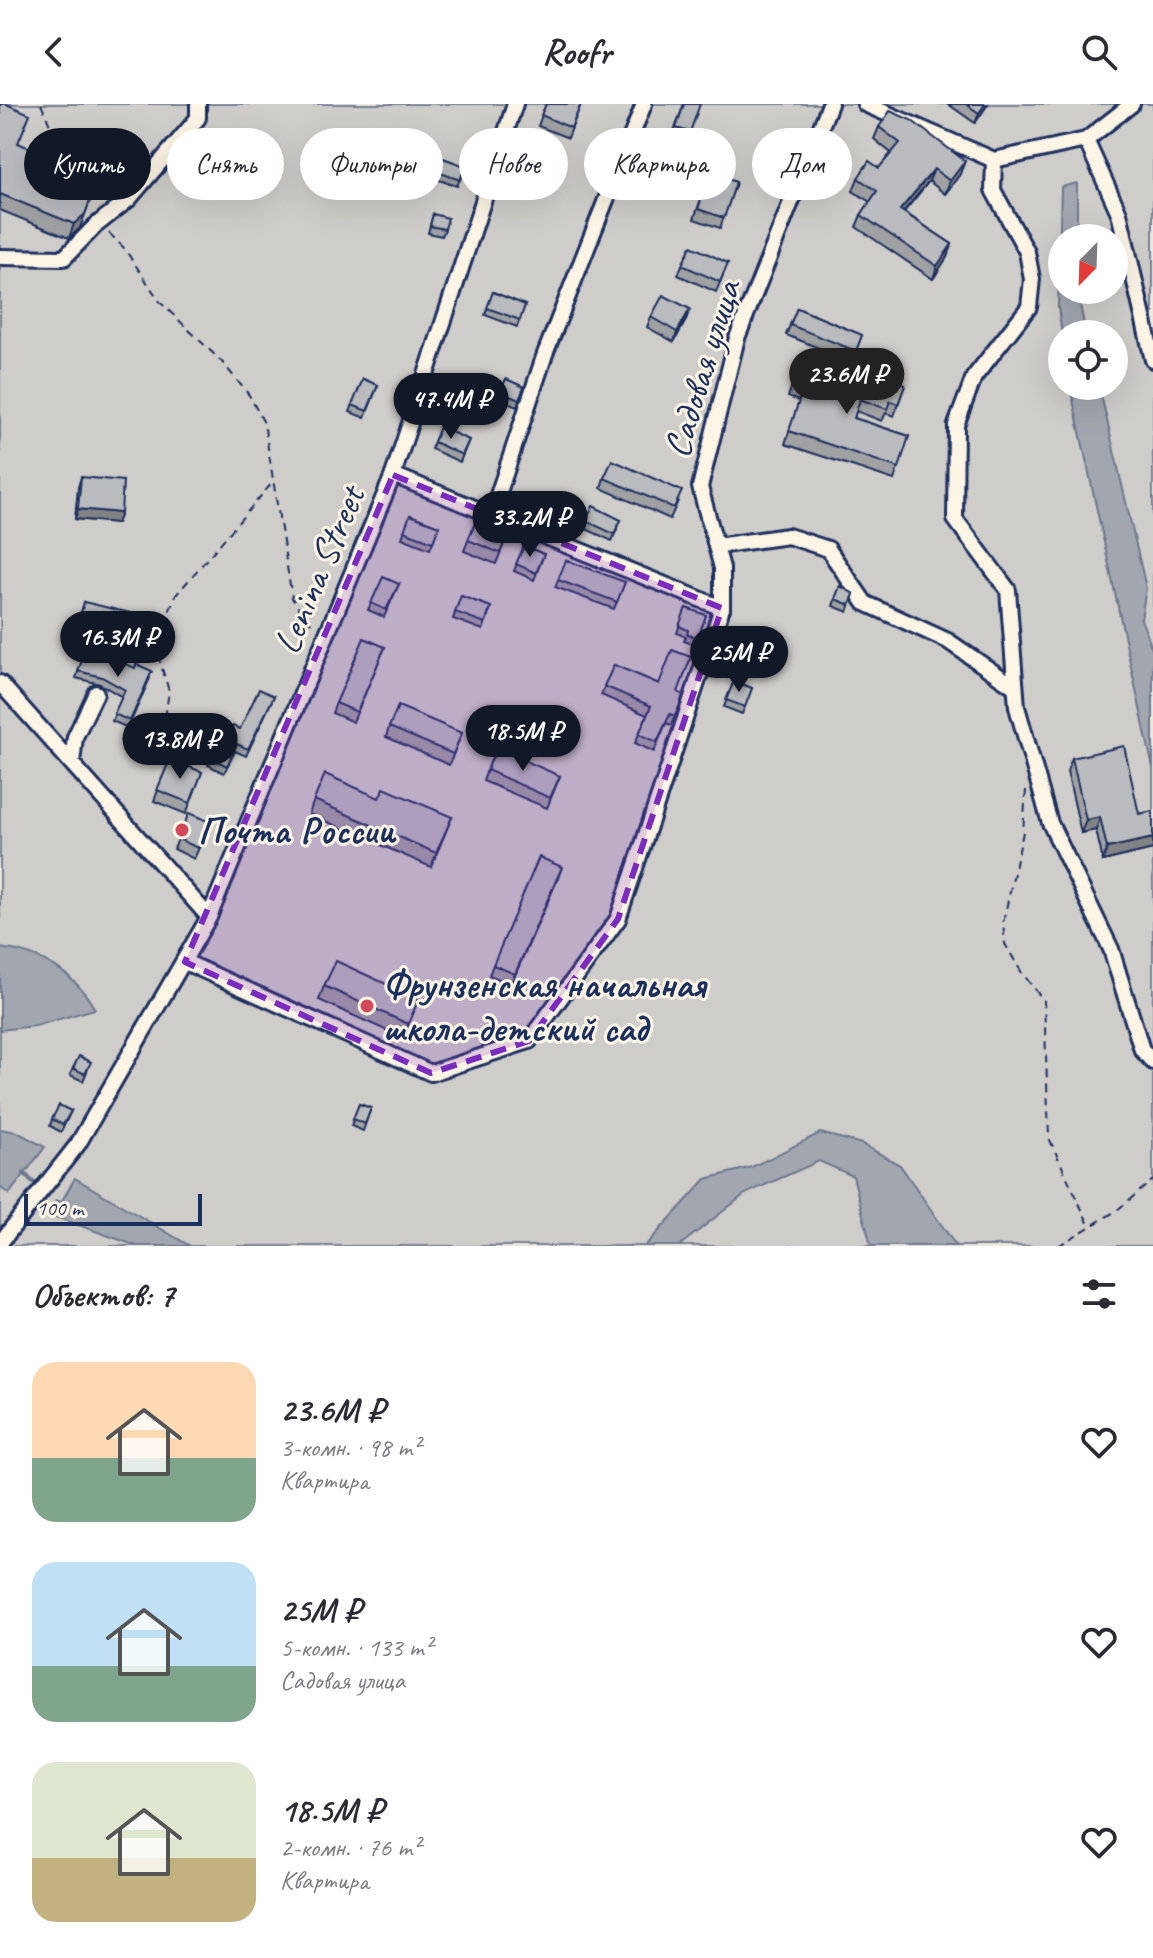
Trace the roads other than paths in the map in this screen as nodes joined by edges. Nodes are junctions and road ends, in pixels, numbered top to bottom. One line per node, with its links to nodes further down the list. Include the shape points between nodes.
1 (198, 104): 9 (street, via 198,118 129,199 64,258)
2 (515, 104): 11 (street, Lenina Street)
3 (644, 104): 12 (street, via 545,354)
4 (830, 104): 13 (street, Садовая улица, via 737,338 700,487)
5 (865, 104): 8 (street)
6 (1132, 104): 7 (street)
7 (1086, 140): 8 (street); 10 (street, via 1119,213)
8 (994, 160): 16 (street, via 993,190 1027,252 1032,279 1029,307 974,377 956,425 955,519 1008,590)
9 (0, 257)
10 (1153, 360)
11 (393, 475): 12 (street); 19 (street, Lenina Street)
12 (491, 516): 14 (street)
13 (716, 546): 14 (street, Садовая улица); 16 (street, via 788,536 828,549 865,603 948,641)
14 (722, 608): 20 (street, Садовая улица, via 618,919 529,1041 431,1073)
15 (0, 683): 18 (street)
16 (1015, 687): 21 (street, via 1050,823 1111,949 1142,1050)
17 (96, 693): 18 (street, via 75,737)
18 (72, 763): 19 (street)
19 (209, 917): 20 (street, Lenina Street)
20 (185, 962): 22 (street, Lenina Street, via 78,1144)
21 (1153, 1062)
22 (0, 1243)

